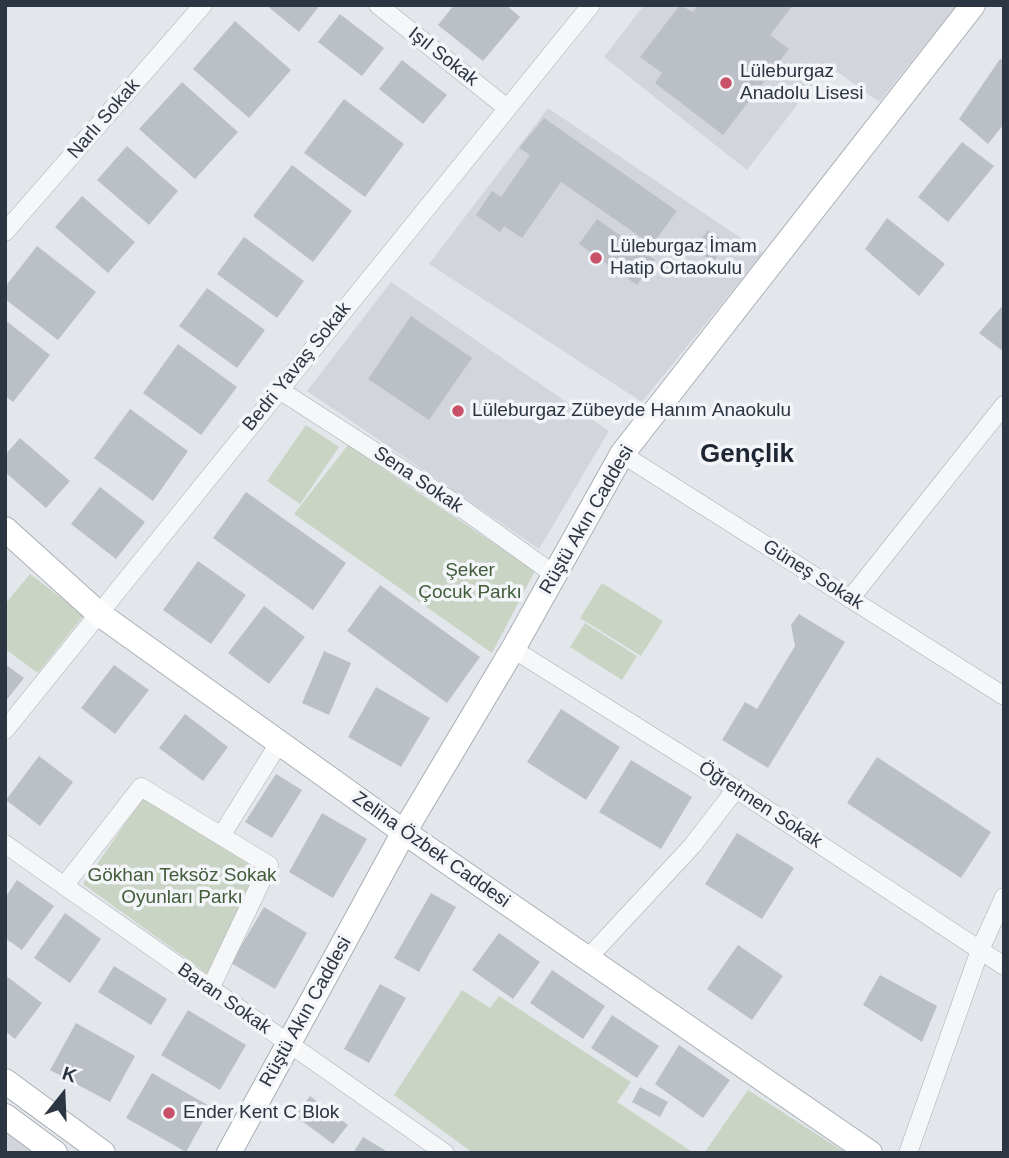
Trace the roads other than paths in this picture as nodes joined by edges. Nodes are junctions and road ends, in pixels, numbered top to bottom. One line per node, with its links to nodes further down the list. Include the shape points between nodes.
1 (203, 5): 6 (street, Narlı Sokak)
2 (378, 5): 5 (street, Işıl Sokak)
3 (973, 5): 9 (street, Rüştü Akın Caddesi)
4 (584, 10): 5 (street, Bedri Yavaş Sokak)
5 (507, 108): 7 (street, Bedri Yavaş Sokak)
6 (5, 232)
7 (278, 389): 11 (street, Sena Sokak); 13 (street, Bedri Yavaş Sokak)
8 (1004, 405): 12 (street)
9 (622, 454): 11 (street, Rüştü Akın Caddesi); 12 (street, Güneş Sokak)
10 (5, 530): 13 (street, Zeliha Özbek Caddesi)
11 (555, 575): 14 (street, Rüştü Akın Caddesi)
12 (850, 599): 15 (street, Güneş Sokak)
13 (98, 613): 16 (street, Bedri Yavaş Sokak); 17 (street, Zeliha Özbek Caddesi)
14 (513, 649): 18 (street, Öğretmen Sokak); 19 (street, Rüştü Akın Caddesi)
15 (1004, 696)
16 (5, 730)
17 (279, 743): 19 (street, Zeliha Özbek Caddesi); 20 (street)
18 (736, 789): 24 (street, Öğretmen Sokak); 25 (street, via 692,846)
19 (404, 832): 25 (street, Zeliha Özbek Caddesi); 28 (street, Rüştü Akın Caddesi)
20 (221, 836): 22 (street, via 141,787); 27 (street, via 269,865)
21 (5, 844): 22 (street, Baran Sokak)
22 (64, 886): 27 (street, Baran Sokak)
23 (1004, 897): 24 (street)
24 (980, 950): 26 (street, Öğretmen Sokak); 36 (street)
25 (588, 958): 35 (street, Zeliha Özbek Caddesi)
26 (1004, 966)
27 (210, 989): 28 (street, Baran Sokak)
28 (289, 1045): 33 (street, Rüştü Akın Caddesi); 34 (street, Baran Sokak)
29 (5, 1081): 32 (street)
30 (5, 1116): 31 (street)
31 (55, 1153)
32 (103, 1153)
33 (229, 1153)
34 (445, 1153)
35 (870, 1153)
36 (908, 1153)

